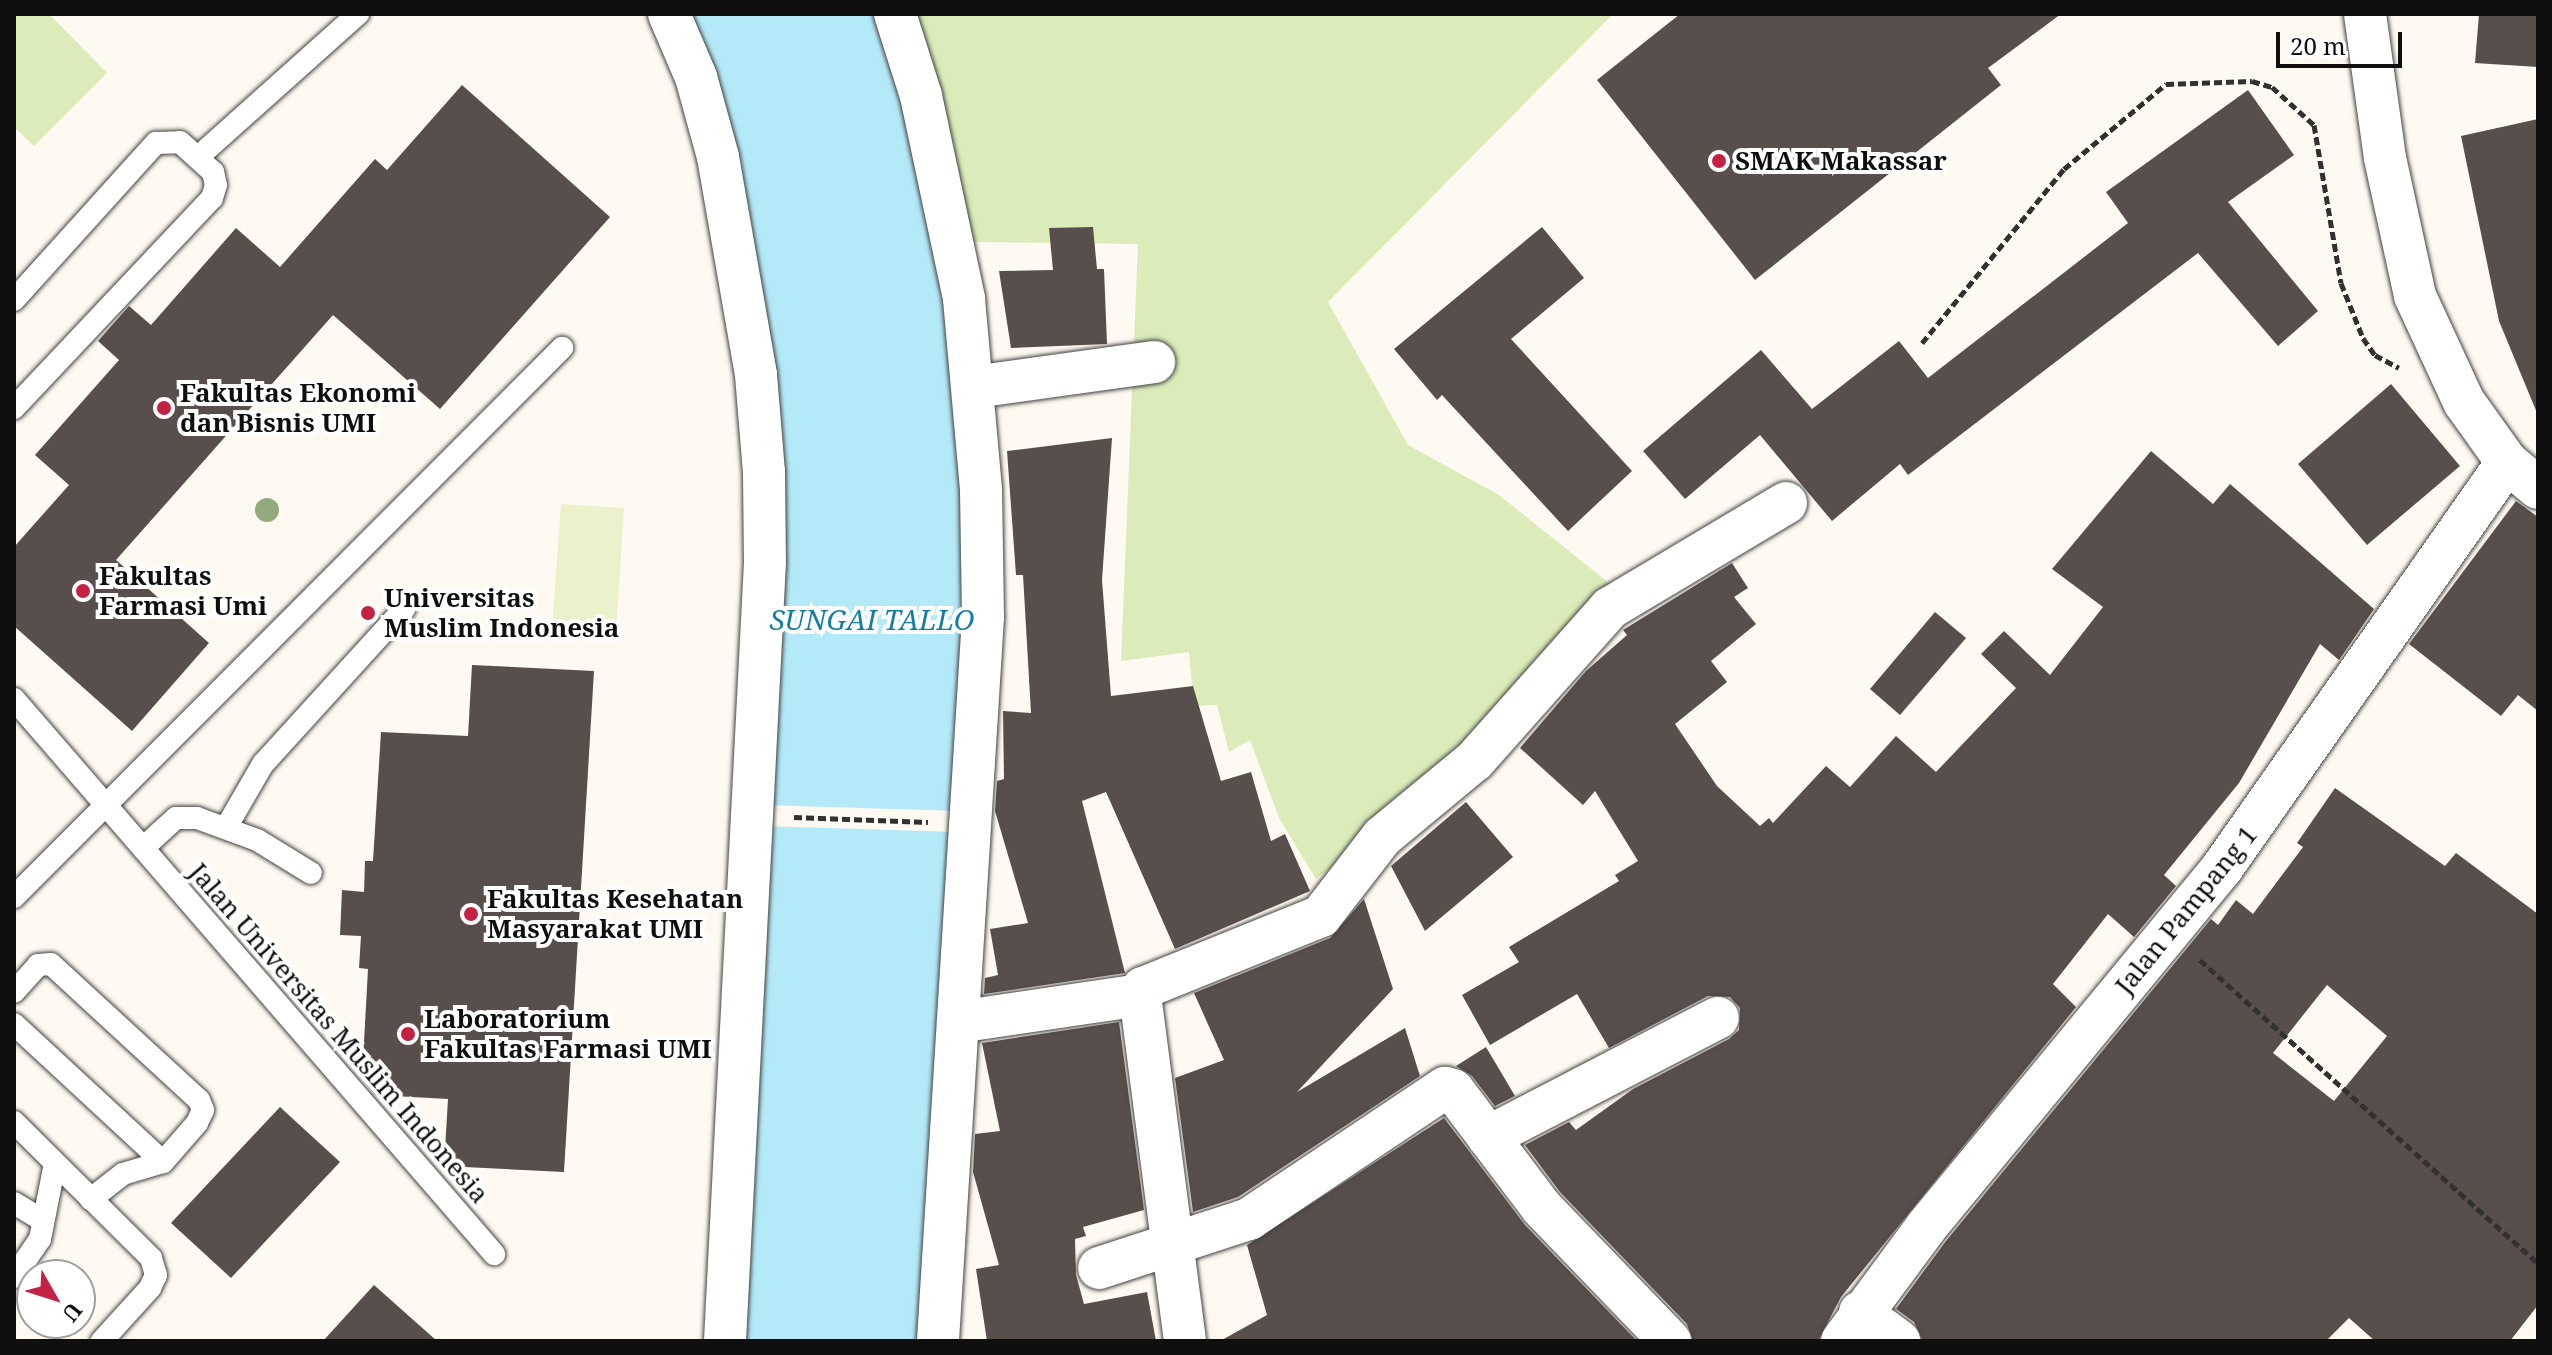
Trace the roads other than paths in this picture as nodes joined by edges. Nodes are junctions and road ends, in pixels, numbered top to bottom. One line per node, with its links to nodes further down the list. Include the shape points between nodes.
1 (358, 14): 5 (lane)
2 (669, 14): 38 (street, via 696,77 718,157 756,375 765,562)
3 (895, 14): 9 (street, via 939,173 964,299)
4 (2365, 14): 11 (street, via 2403,255 2432,340 2464,402)
5 (198, 157): 6 (lane, via 180,142 156,143); 10 (lane, via 213,172 212,198)
6 (14, 300)
7 (562, 348): 15 (lane)
8 (1154, 362): 9 (street)
9 (974, 387): 23 (street, via 983,617)
10 (14, 408)
11 (2523, 475): 36 (street, Jalan Pampang 1, via 2169,933)
12 (1786, 503): 21 (street, via 1610,608 1475,760 1382,837 1321,916 1149,982)
13 (404, 609): 16 (lane, via 263,764)
14 (14, 699): 15 (lane, Jalan Universitas Muslim Indonesia)
15 (107, 805): 17 (lane, Jalan Universitas Muslim Indonesia); 19 (lane)
16 (227, 826): 17 (lane, Jalan Universitas Muslim Indonesia, via 176,818); 18 (lane, Jalan Universitas Muslim Indonesia)
17 (143, 848): 33 (lane, Jalan Universitas Muslim Indonesia)
18 (311, 873)
19 (14, 897)
20 (14, 992): 27 (lane, via 38,965 51,964 199,1100 203,1110 197,1123)
21 (1140, 995): 23 (street); 32 (street)
22 (1718, 1018): 26 (street)
23 (958, 1022): 39 (street)
24 (14, 1024): 27 (lane)
25 (14, 1122): 28 (lane)
26 (1488, 1137): 32 (street, via 1453,1090 1441,1089 1249,1219); 41 (street, via 1591,1262)
27 (163, 1162): 29 (lane, via 123,1174)
28 (55, 1163): 29 (lane); 31 (lane)
29 (91, 1199): 37 (lane, via 151,1258 156,1275)
30 (14, 1203): 31 (lane)
31 (41, 1219): 35 (lane, via 32,1257)
32 (1172, 1245): 34 (street); 40 (street)
33 (494, 1254)
34 (1099, 1268)
35 (14, 1277)
36 (1851, 1327): 42 (street)
37 (102, 1341)
38 (725, 1341)
39 (938, 1341)
40 (1185, 1341)
41 (1670, 1341)
42 (1899, 1341)

